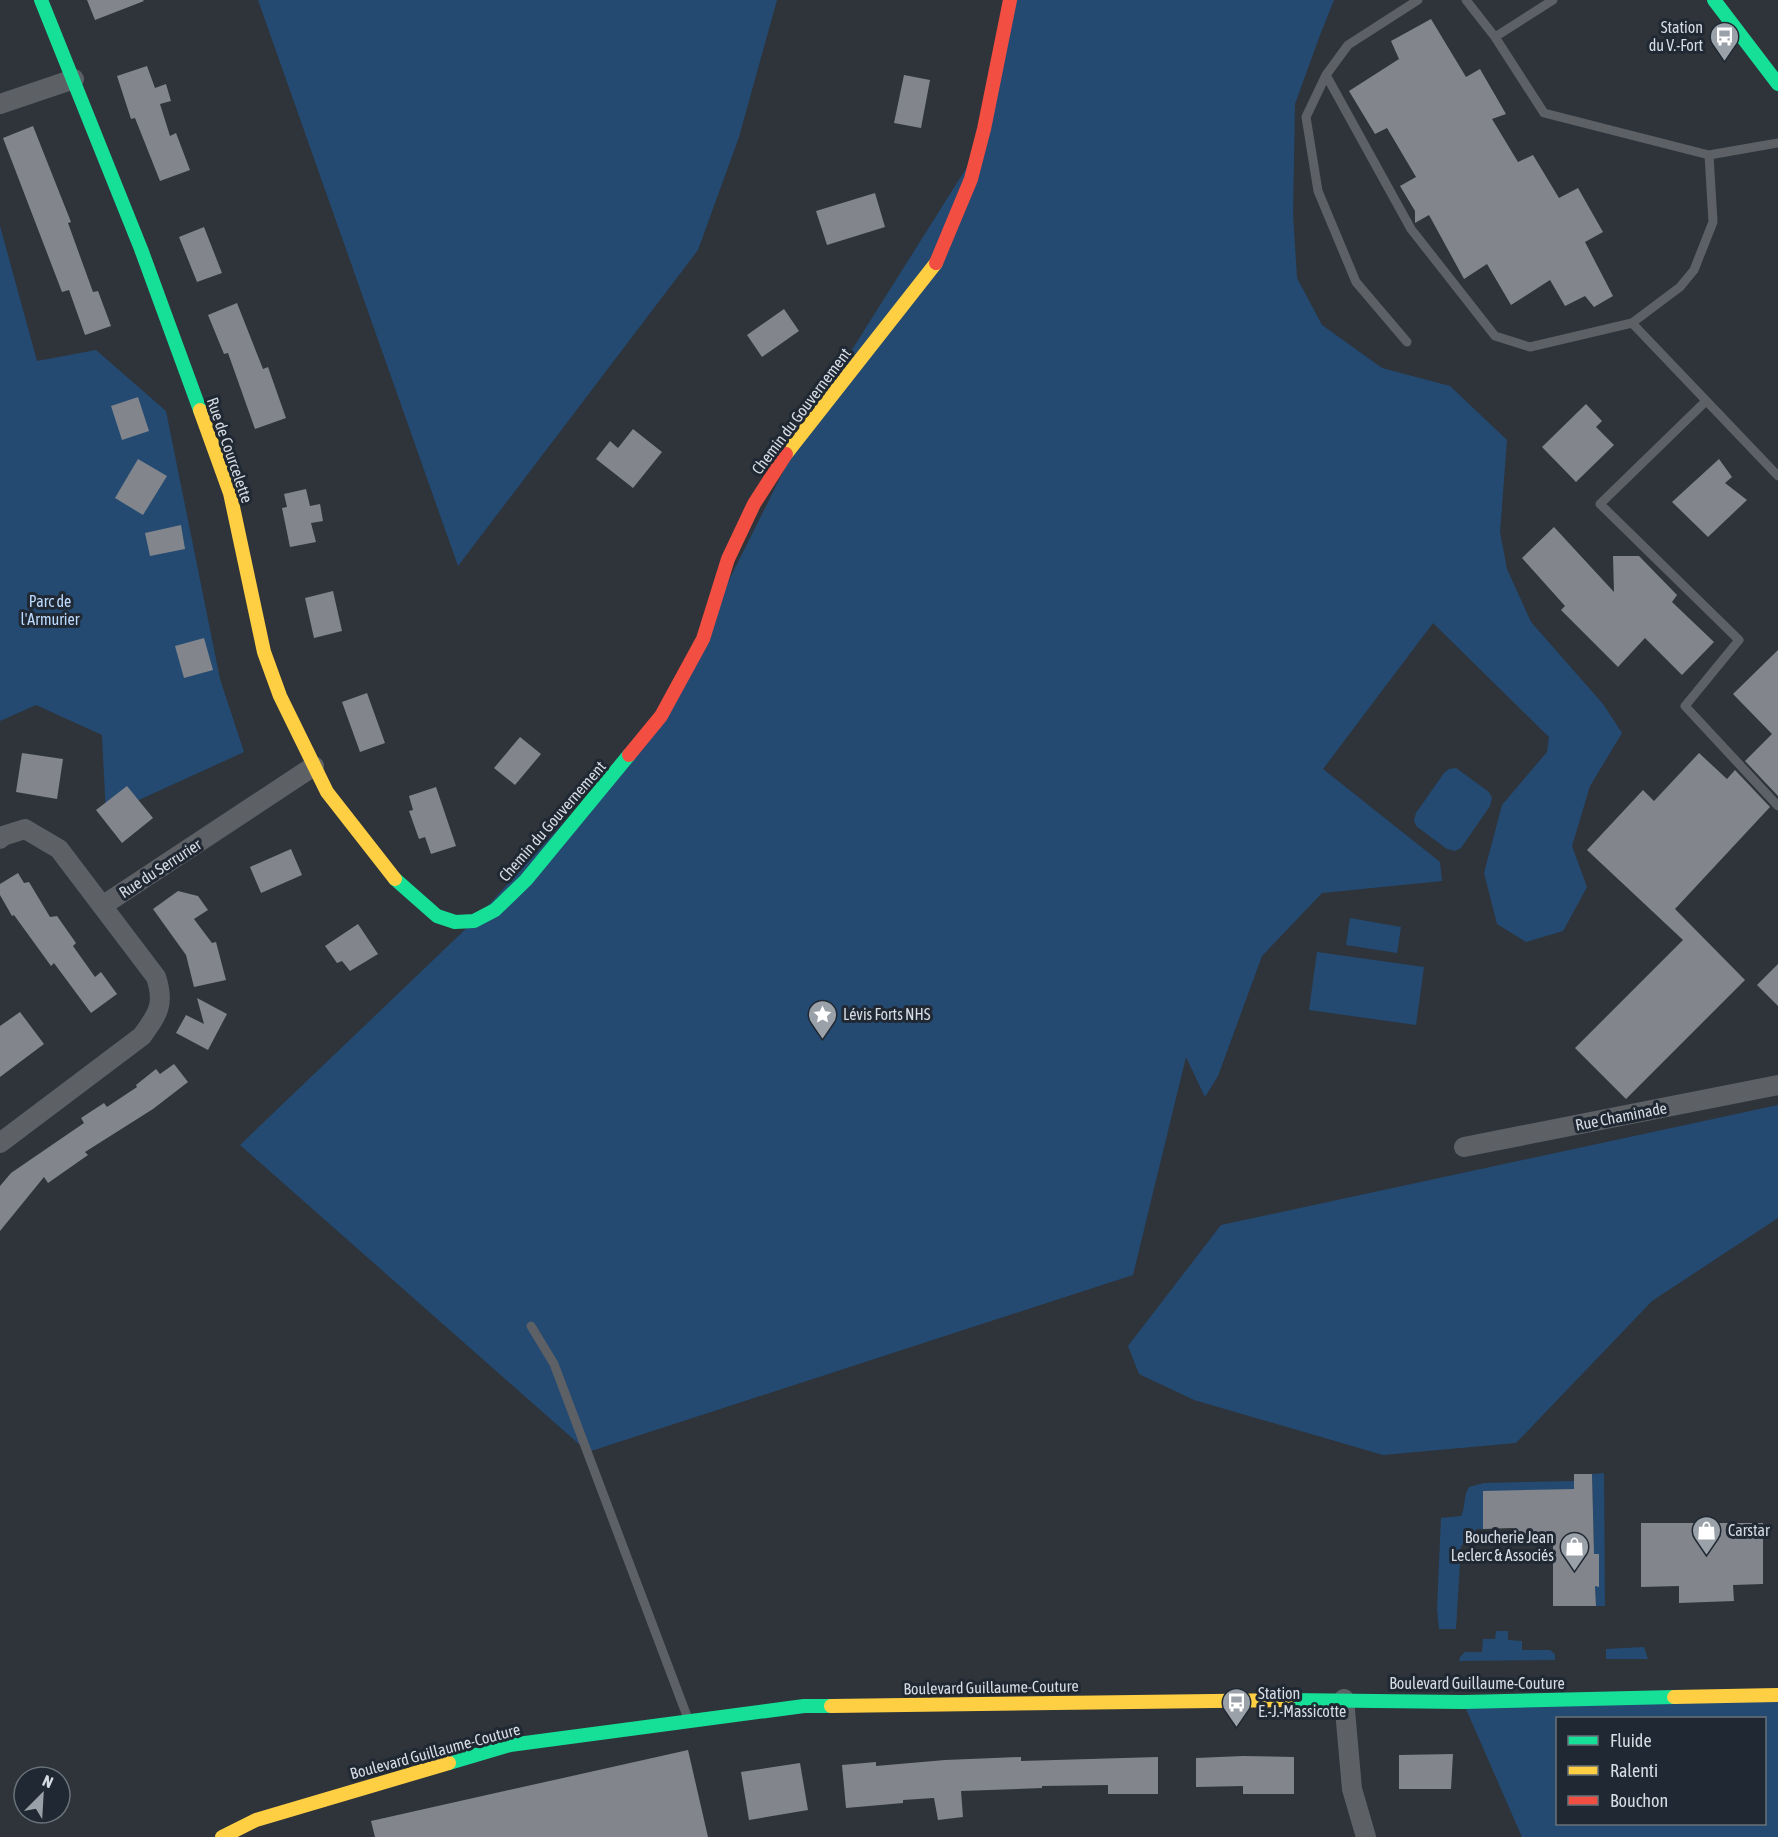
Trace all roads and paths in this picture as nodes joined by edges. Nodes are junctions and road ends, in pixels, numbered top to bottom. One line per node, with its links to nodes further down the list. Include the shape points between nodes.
1 (41, 0): 9 (street, Rue de Courcelette)
2 (1010, 0): 22 (street, Chemin du Gouvernement, via 971,179 938,260 778,464 728,559 704,639 661,716 526,880 495,910 474,921 455,922)
3 (1418, 0): 8 (lane, via 1348,45)
4 (1466, 0): 7 (lane)
5 (1553, 0): 7 (lane)
6 (1714, 0): 10 (street)
7 (1495, 37): 13 (lane, via 1544,113)
8 (1326, 75): 14 (lane, via 1411,229 1495,336 1530,347); 15 (lane, via 1306,117 1318,190 1356,282)
9 (74, 79): 11 (street); 18 (street, Rue de Courcelette, via 230,493 264,652 280,696)
10 (1778, 84)
11 (0, 104)
12 (1778, 142): 13 (lane)
13 (1709, 155): 14 (lane, via 1713,222 1694,270 1680,287)
14 (1632, 323): 16 (lane)
15 (1407, 342)
16 (1706, 401): 17 (lane); 19 (lane, via 1599,504 1739,640 1685,706)
17 (1778, 477)
18 (314, 766): 21 (street, Rue du Serrurier); 22 (street, Rue de Courcelette, via 327,792 390,874)
19 (1778, 806)
20 (0, 839): 21 (street, via 26,829 59,849)
21 (102, 906): 24 (street, Rue du Serrurier, via 156,977 161,993 157,1014 142,1036)
22 (437, 916)
23 (1778, 1085): 25 (street, Rue Chaminade)
24 (0, 1143)
25 (1464, 1147)
26 (531, 1326): 29 (lane, via 554,1364)
27 (1778, 1695): 28 (street, Boulevard Guillaume-Couture, via 1463,1702)
28 (1344, 1699): 29 (street, Boulevard Guillaume-Couture, via 804,1706); 31 (street, via 1352,1789)
29 (689, 1721): 30 (street, Boulevard Guillaume-Couture, via 510,1745 256,1820)
30 (222, 1837)
31 (1366, 1837)

